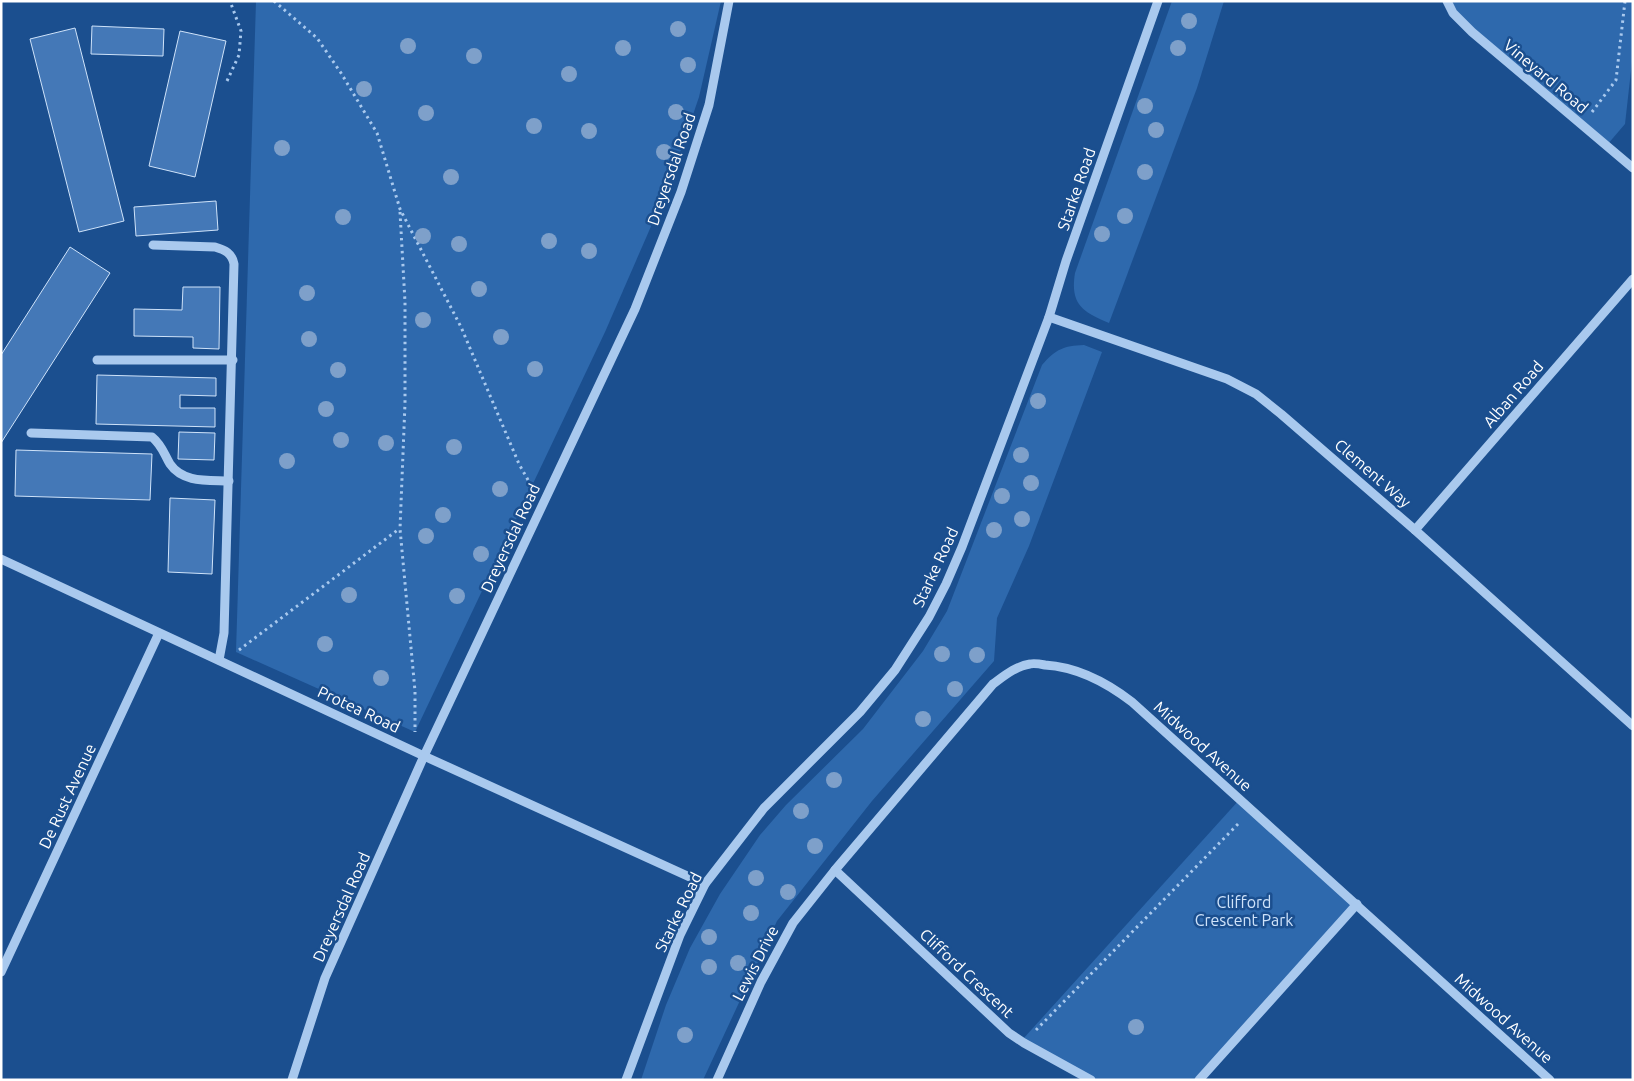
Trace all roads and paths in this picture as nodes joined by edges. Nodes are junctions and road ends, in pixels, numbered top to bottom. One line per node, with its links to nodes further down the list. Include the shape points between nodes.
1 (230, 1): 7 (path, via 241,31 239,55)
2 (274, 1): 10 (path, via 317,38 341,73 377,133)
3 (729, 1): 18 (street, Dreyersdal Road, via 709,105 681,192 635,309)
4 (1158, 1): 13 (street, Starke Road)
5 (1447, 1): 8 (street, Vineyard Road, via 1466,27)
6 (1625, 1): 8 (path, via 1616,80)
7 (227, 81)
8 (1582, 126): 9 (street, Vineyard Road)
9 (1633, 168)
10 (400, 209): 18 (path, via 461,326 519,464); 19 (path, via 405,302 405,403)
11 (153, 245): 15 (street, via 215,247 233,259)
12 (1633, 279): 20 (street, Alban Road)
13 (1049, 317): 20 (street, Clement Way, via 1227,379 1256,394); 28 (street, Starke Road, via 962,547 946,584 910,648 860,712 764,808)
14 (97, 360): 15 (street)
15 (233, 360): 17 (street)
16 (31, 433): 17 (street, via 152,437 183,477)
17 (229, 481): 23 (street, via 224,633)
18 (542, 506): 25 (street, Dreyersdal Road)
19 (400, 529): 23 (path, via 236,652); 25 (path, via 415,691 415,732)
20 (1415, 530): 24 (street, Clement Way)
21 (1, 559): 22 (street, Protea Road)
22 (159, 632): 23 (street, Protea Road); 30 (street, De Rust Avenue)
23 (219, 660): 25 (street, Protea Road)
24 (1633, 726)
25 (424, 756): 28 (street, Protea Road); 32 (street, Dreyersdal Road, via 325,978)
26 (1251, 810): 27 (street, Midwood Avenue, via 1112,686 1090,675 1058,666 1030,664 1009,672 993,684); 29 (street, Midwood Avenue); 31 (path)
27 (835, 870): 31 (street, Clifford Crescent, via 1009,1034); 34 (street, Lewis Drive, via 793,923 761,982)
28 (705, 884): 33 (street, Starke Road, via 680,935)
29 (1357, 904): 36 (street); 37 (street, Midwood Avenue)
30 (1, 972)
31 (1024, 1043): 35 (street, Clifford Crescent)
32 (292, 1080)
33 (626, 1080)
34 (717, 1080)
35 (1091, 1080)
36 (1199, 1080)
37 (1550, 1080)

